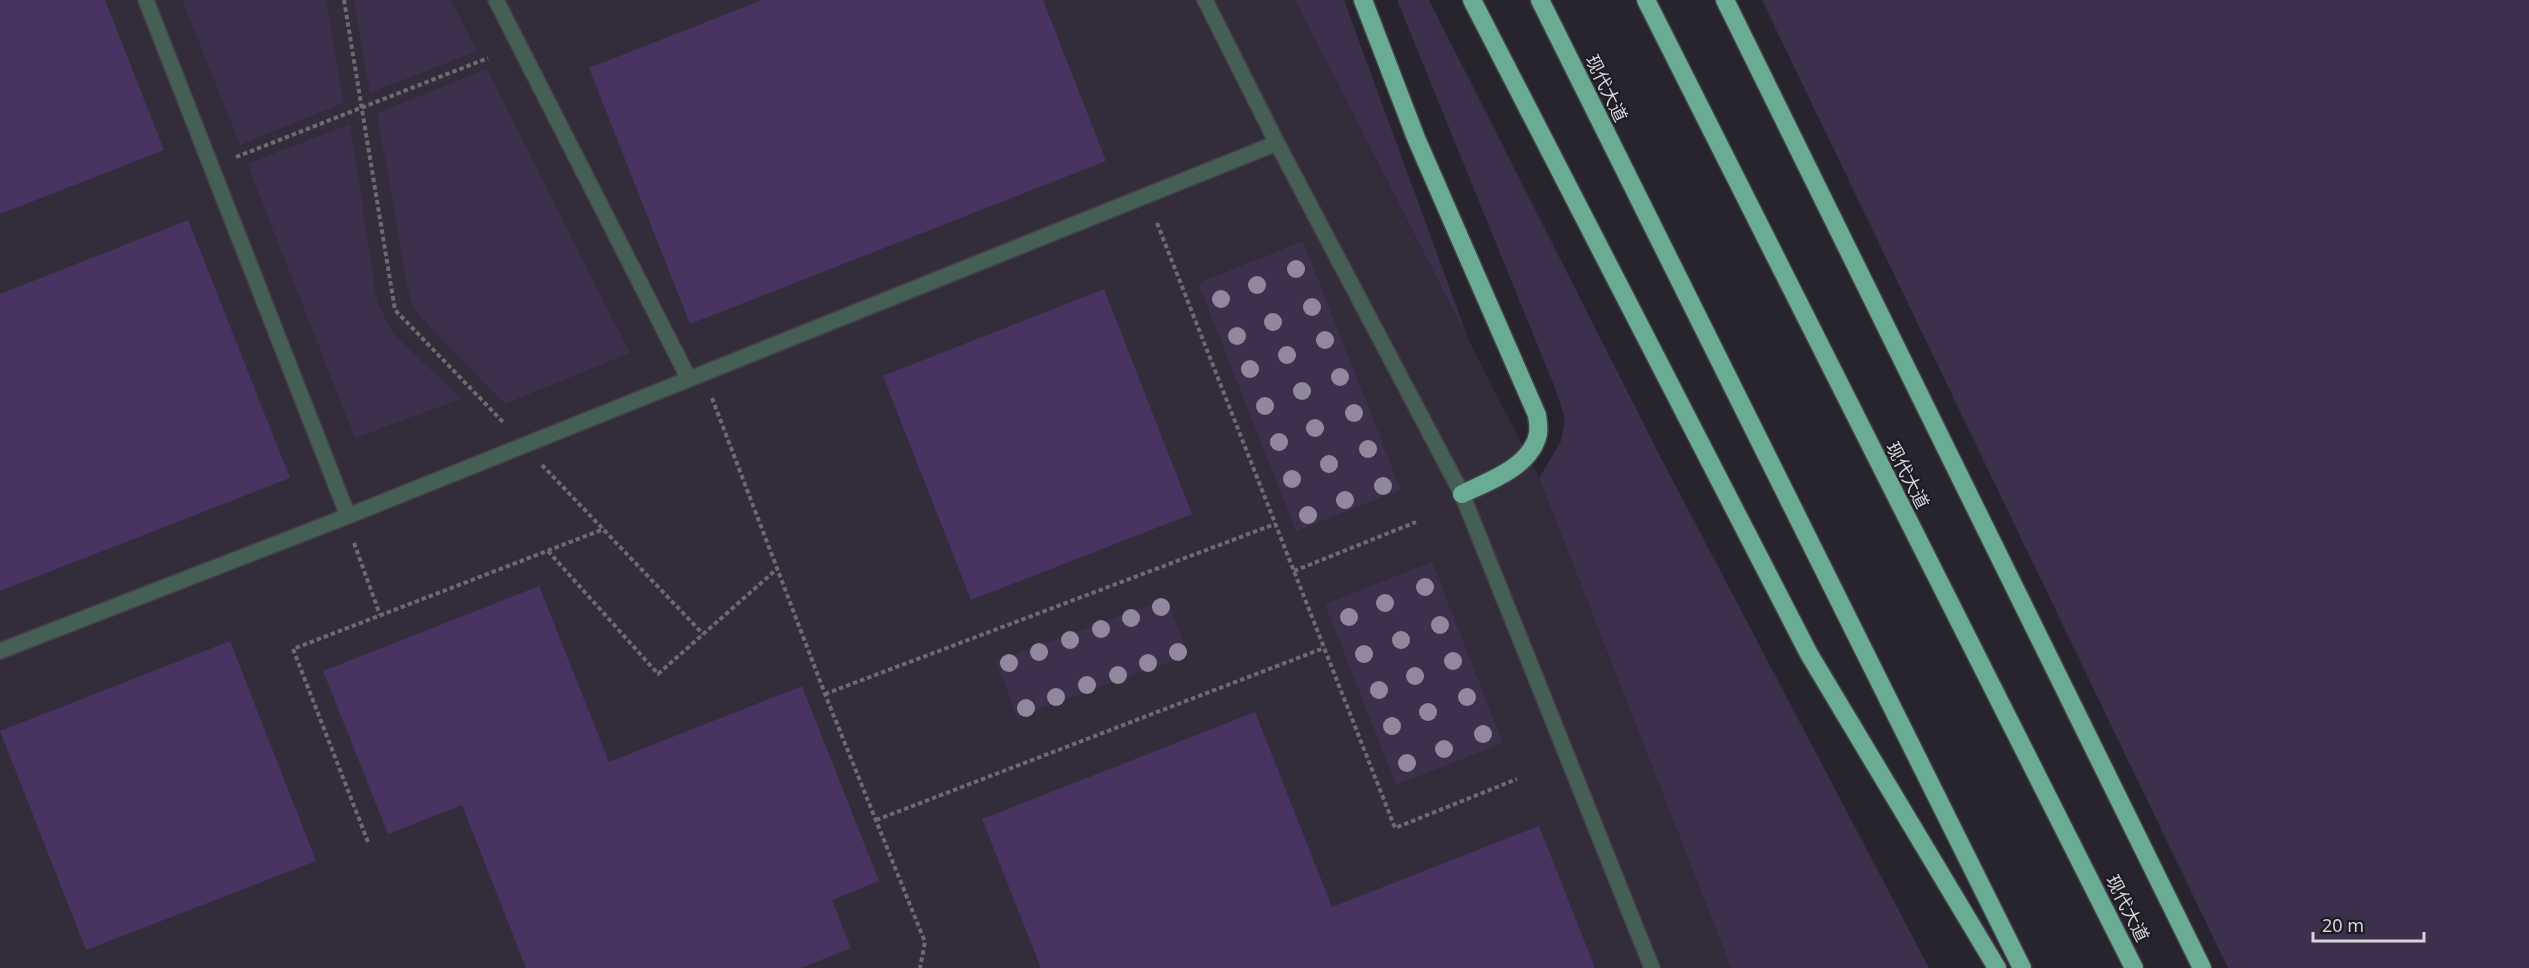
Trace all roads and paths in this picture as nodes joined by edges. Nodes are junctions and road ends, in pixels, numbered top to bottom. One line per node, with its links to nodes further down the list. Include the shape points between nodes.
1 (146, 0): 20 (street)
2 (344, 0): 11 (path)
3 (496, 0): 15 (street)
4 (1205, 0): 12 (street)
5 (1363, 0): 19 (highway, via 1416,138 1538,415 1539,433 1532,449 1517,465)
6 (1472, 0): 38 (highway, via 1809,654)
7 (1540, 0): 39 (highway, 现代大道)
8 (1646, 0): 40 (highway, 现代大道)
9 (1725, 0): 41 (highway)
10 (488, 58): 11 (path)
11 (362, 108): 13 (path); 17 (path, via 395,310)
12 (1276, 143): 15 (street); 19 (street)
13 (235, 157)
14 (1157, 223): 22 (path)
15 (689, 379): 20 (street)
16 (712, 398): 26 (path)
17 (502, 422)
18 (542, 465): 23 (path)
19 (1462, 494): 37 (street)
20 (348, 516): 31 (street)
21 (1416, 522): 27 (path)
22 (1275, 524): 27 (path); 32 (path)
23 (604, 529): 25 (path); 29 (path)
24 (352, 539): 28 (path)
25 (548, 551): 28 (path); 29 (path, via 658,674)
26 (778, 568): 29 (path); 32 (path)
27 (1294, 571): 30 (path)
28 (380, 615): 35 (path, via 293,649)
29 (703, 634)
30 (1324, 648): 33 (path, via 1395,828); 34 (path)
31 (0, 651)
32 (825, 694): 34 (path)
33 (1517, 779)
34 (876, 820): 36 (path, via 925,942)
35 (368, 842)
36 (920, 968)
37 (1652, 968)
38 (1997, 968)
39 (2022, 968)
40 (2134, 968)
41 (2202, 968)

